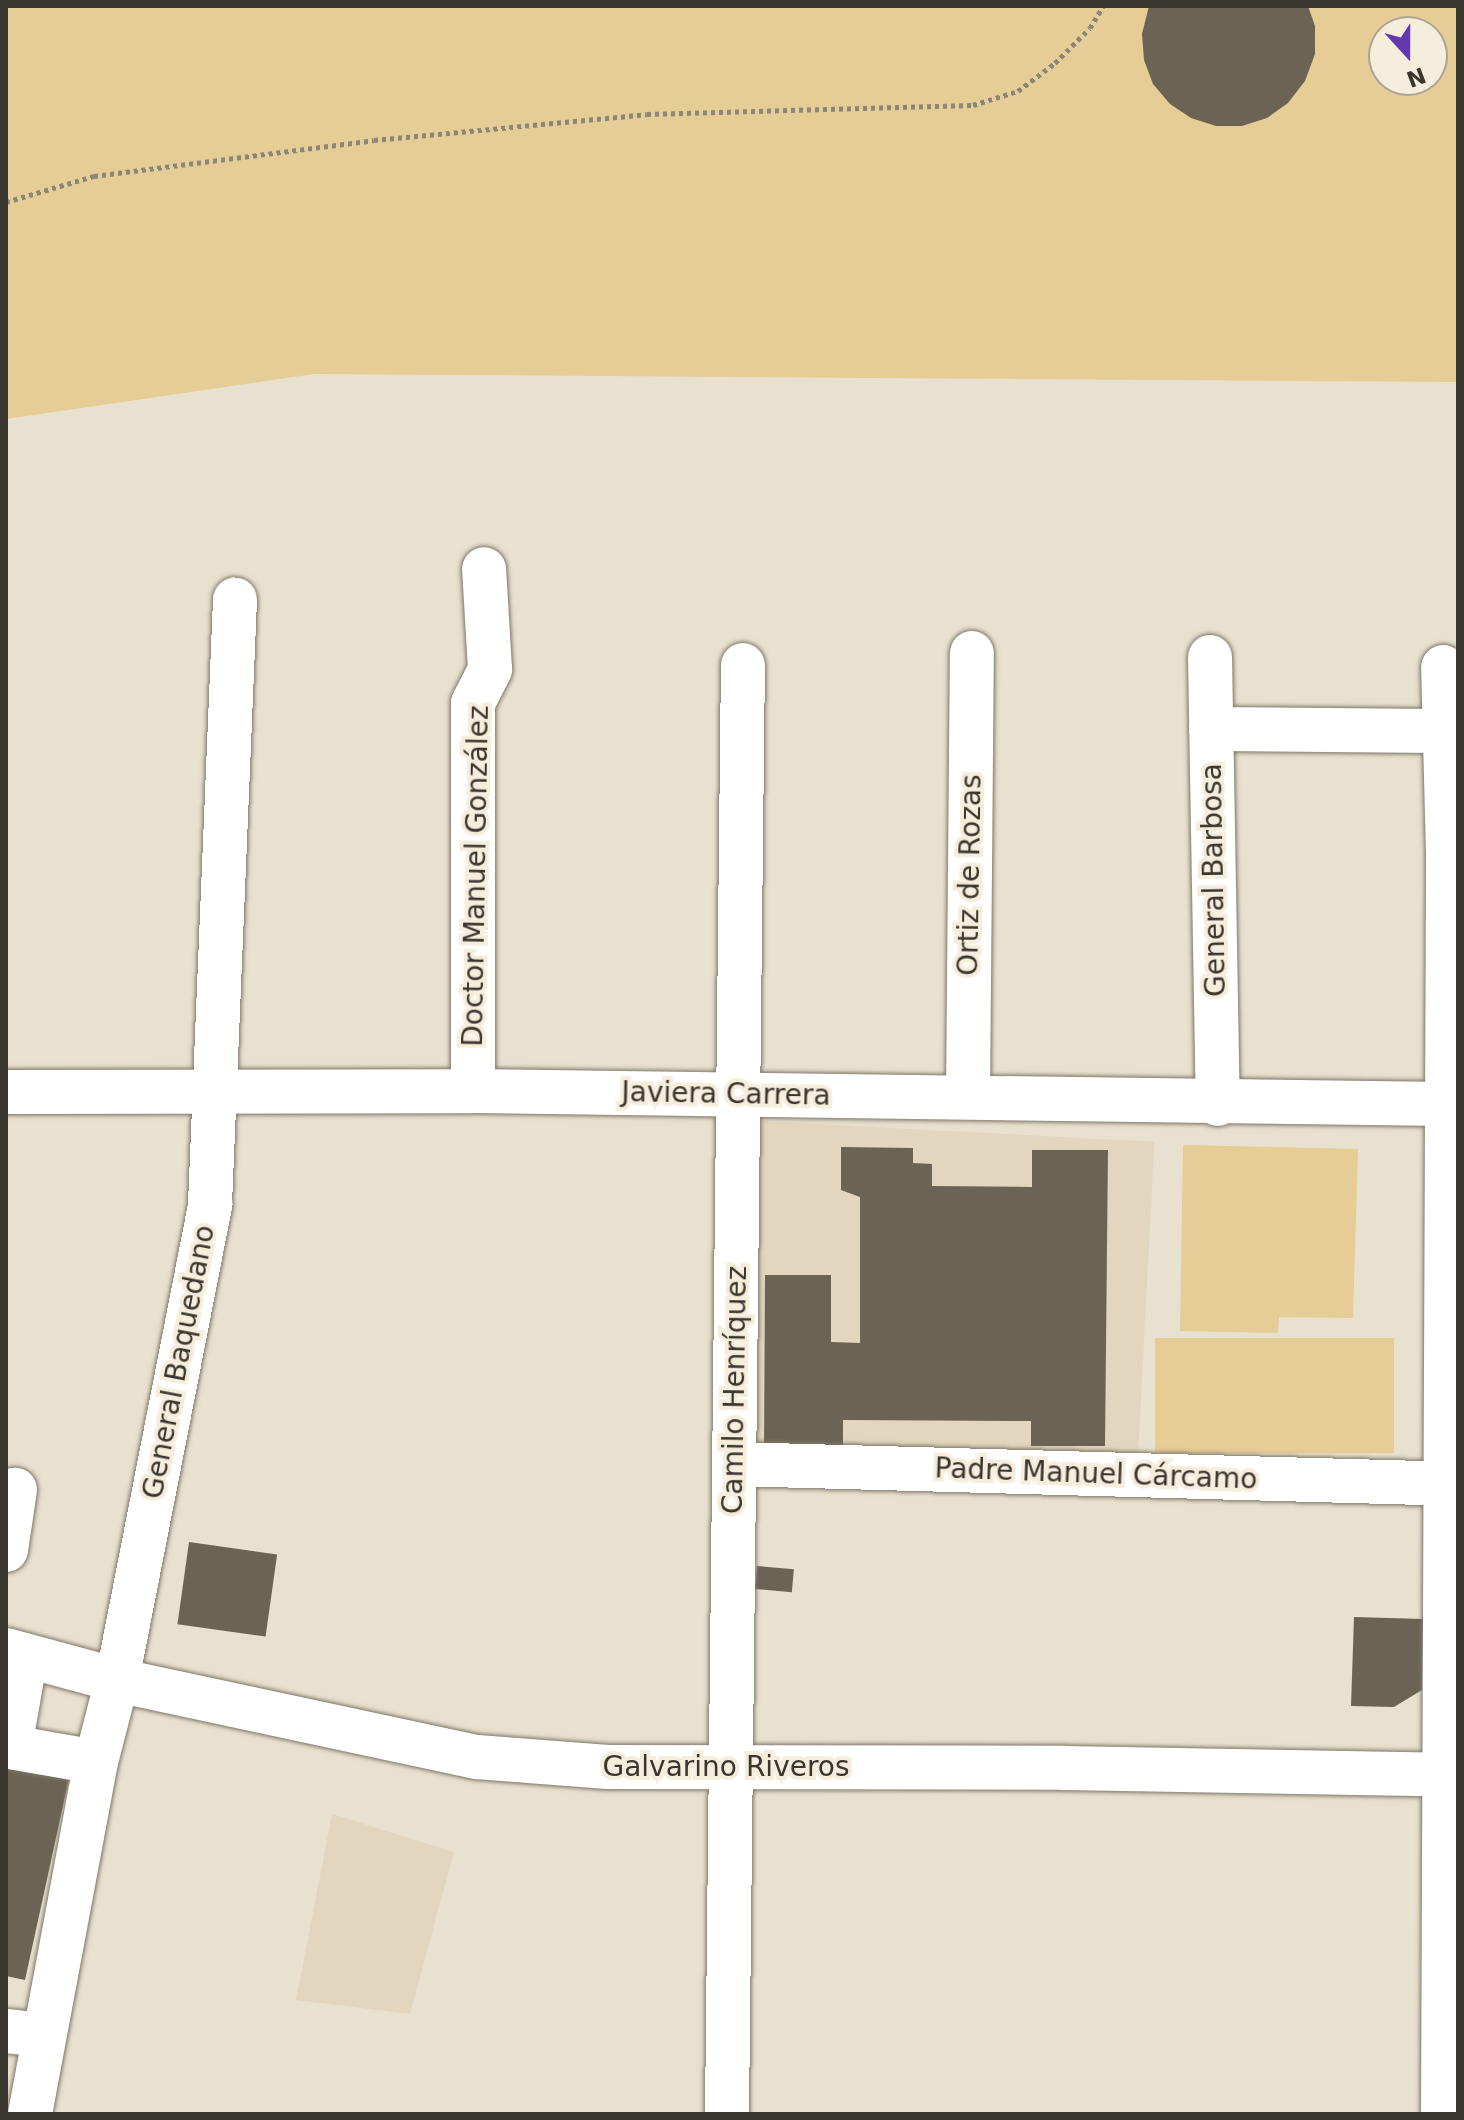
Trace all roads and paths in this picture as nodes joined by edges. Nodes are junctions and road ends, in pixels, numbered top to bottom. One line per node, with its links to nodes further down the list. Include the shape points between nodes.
1 (1103, 6): 2 (path, via 1090,28 1055,63 1018,91 973,105 647,114 374,140 94,176)
2 (6, 202)
3 (484, 569): 12 (street, Doctor Manuel González, via 490,669 473,703)
4 (235, 600): 14 (street, General Baquedano)
5 (972, 653): 16 (street, Ortiz de Rozas)
6 (1210, 657): 9 (street, General Barbosa)
7 (743, 665): 15 (street, Camilo Henríquez)
8 (1443, 667): 10 (street)
9 (1211, 729): 10 (street); 17 (street, General Barbosa)
10 (1444, 731): 11 (street)
11 (1453, 854): 18 (street)
12 (473, 1091): 14 (street, Javiera Carrera); 15 (street, Javiera Carrera)
13 (6, 1092): 14 (street, Javiera Carrera)
14 (216, 1092): 24 (street, General Baquedano, via 210,1204)
15 (738, 1094): 16 (street, Javiera Carrera); 19 (street, Camilo Henríquez)
16 (968, 1096): 17 (street, Javiera Carrera)
17 (1218, 1104): 18 (street, Javiera Carrera)
18 (1446, 1104): 20 (street)
19 (734, 1464): 20 (street, Padre Manuel Cárcamo); 26 (street, Camilo Henríquez)
20 (1451, 1484): 27 (street)
21 (15, 1490): 22 (street)
22 (6, 1550)
23 (16, 1653): 24 (street, Galvarino Riveros); 25 (street, via 10,1747)
24 (117, 1680): 25 (street, General Baquedano); 26 (street, Galvarino Riveros, via 477,1757 608,1767)
25 (96, 1762): 30 (street, General Baquedano)
26 (731, 1768): 27 (street, Galvarino Riveros); 32 (street, Camilo Henríquez)
27 (1450, 1774): 28 (street)
28 (1451, 1892): 29 (street)
29 (1451, 2027): 33 (street)
30 (25, 2033): 31 (street, General Baquedano)
31 (30, 2114)
32 (727, 2114)
33 (1443, 2114)

